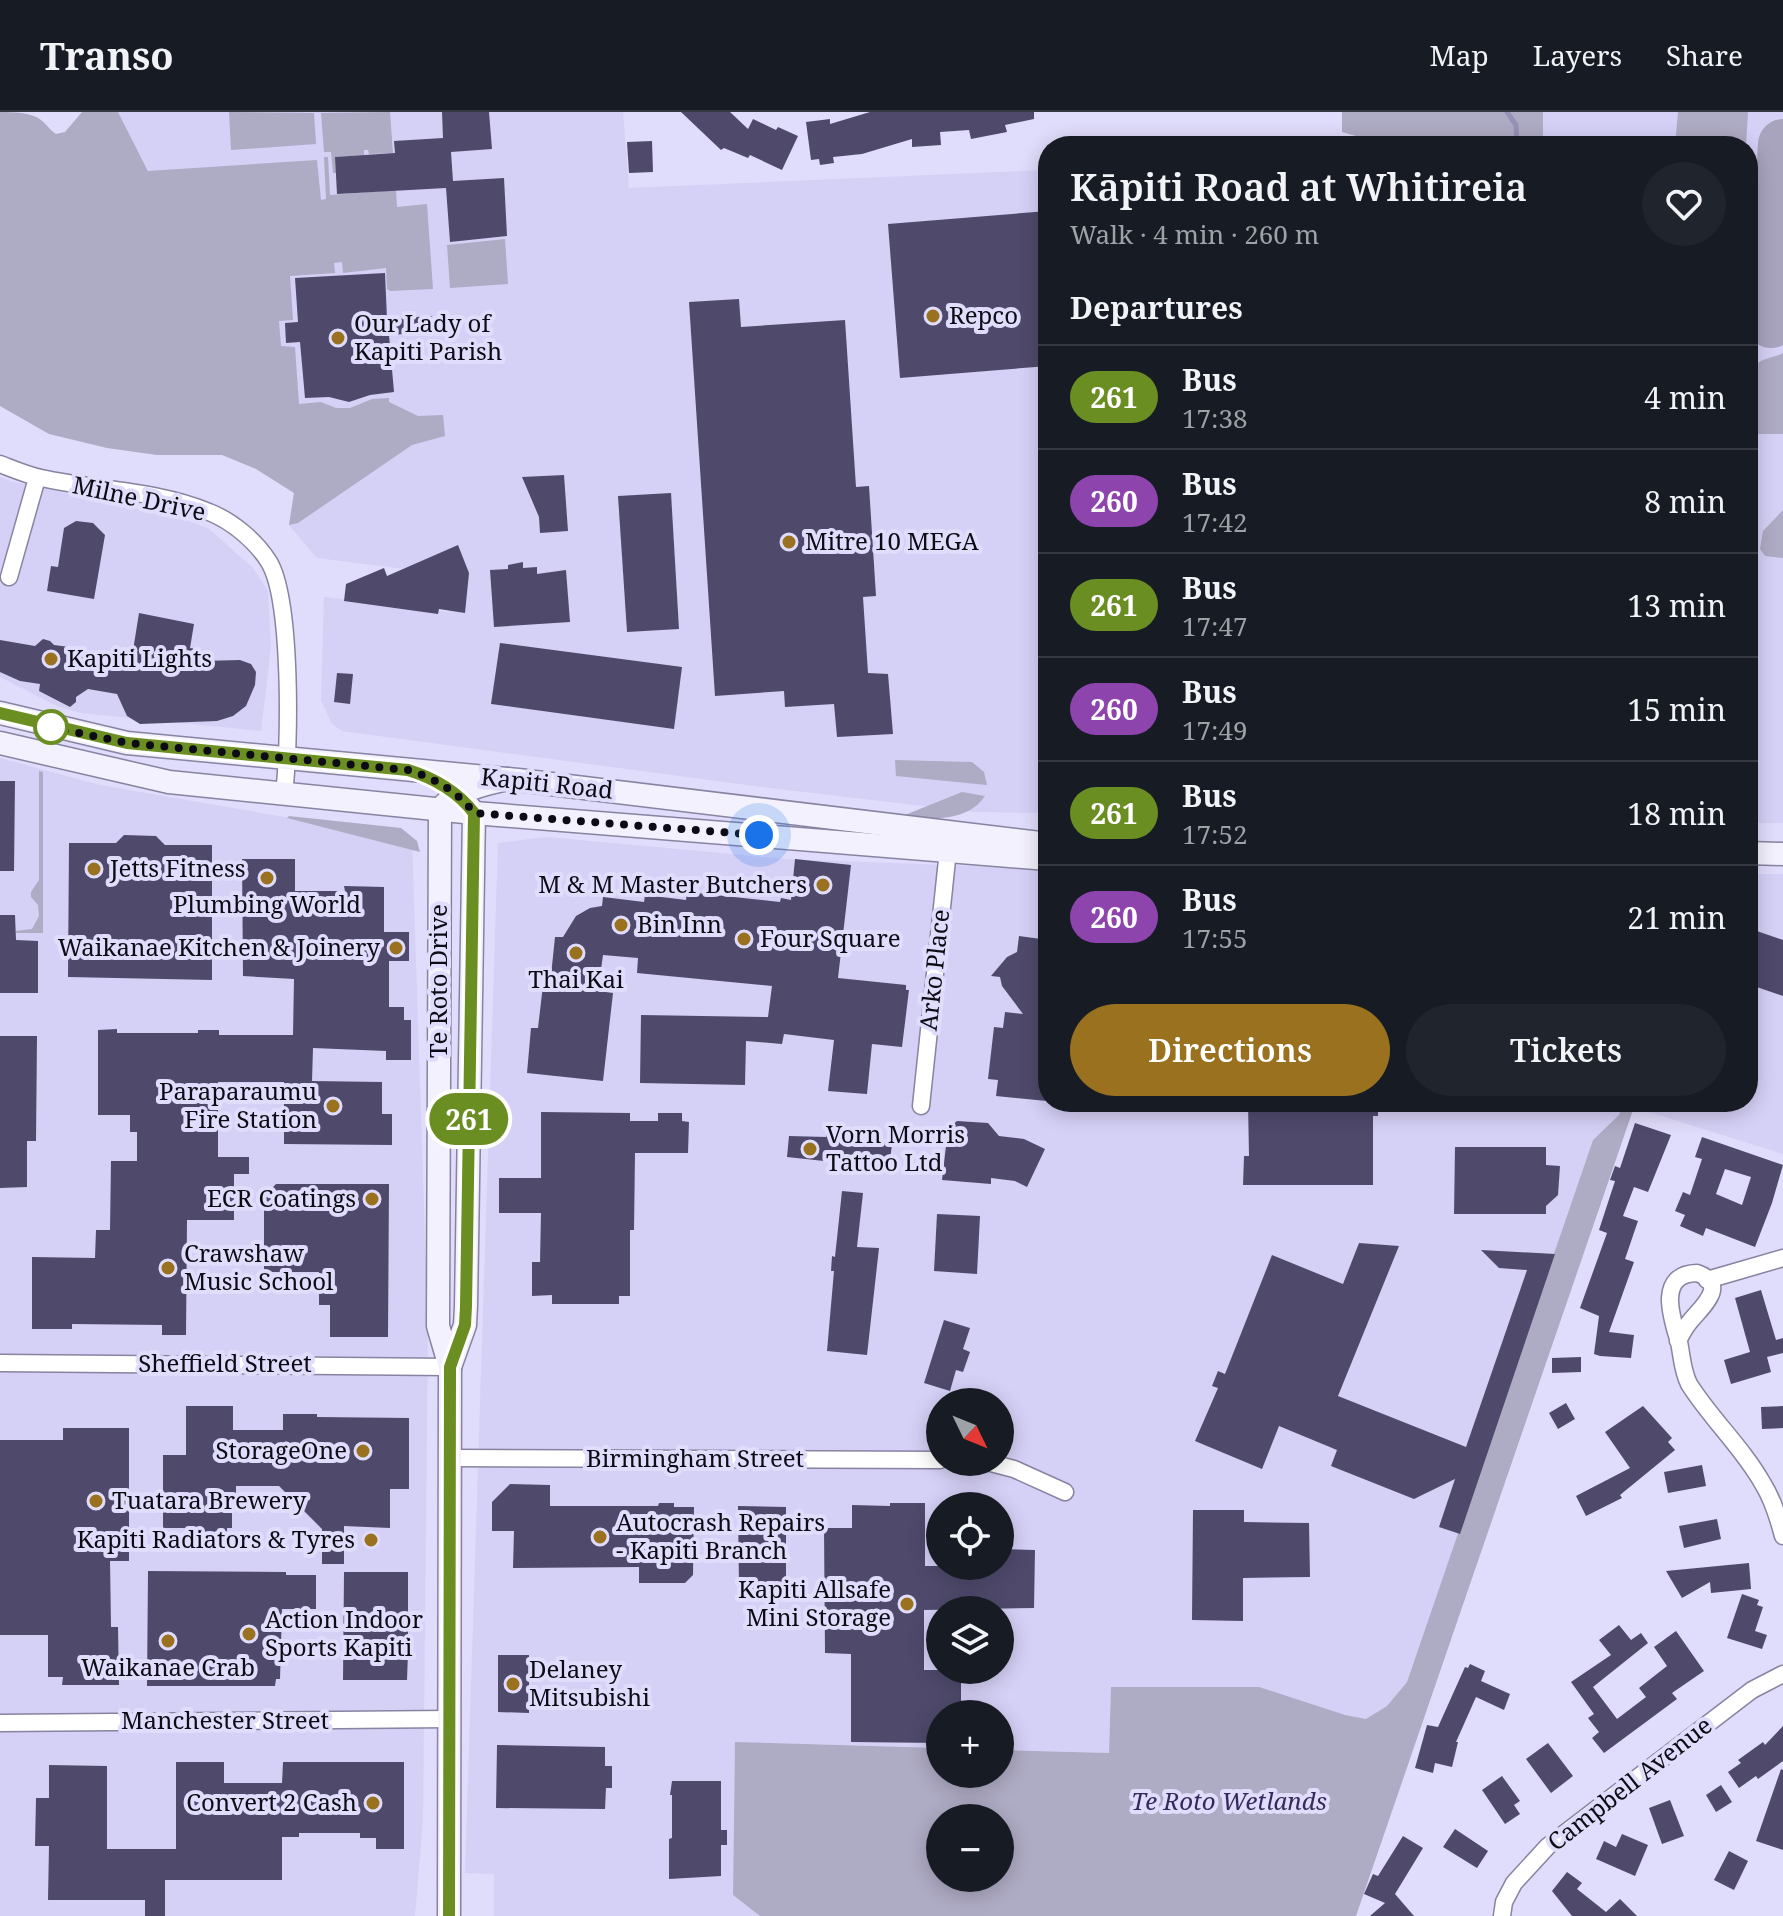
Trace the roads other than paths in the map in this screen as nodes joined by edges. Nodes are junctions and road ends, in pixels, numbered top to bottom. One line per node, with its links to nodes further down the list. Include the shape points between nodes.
1 (0, 464): 2 (street, Milne Drive)
2 (37, 478): 3 (street); 6 (street, Milne Drive, via 210,512 256,546 279,584)
3 (9, 577)
4 (0, 713): 6 (main road, Kapiti Road, via 127,743)
5 (0, 743): 9 (main road, Kapiti Road, via 169,782)
6 (289, 757): 7 (main road, Kapiti Road); 9 (street, Milne Drive)
7 (408, 770): 8 (main road, Kapiti Road); 10 (main road, via 425,775)
8 (508, 779): 10 (main road); 12 (main road, Kapiti Road)
9 (284, 793): 10 (main road, Kapiti Road)
10 (449, 802): 11 (main road, Kapiti Road); 17 (main road, Te Roto Drive)
11 (474, 813): 12 (main road, Kapiti Road); 18 (main road, Te Roto Drive)
12 (949, 842): 13 (main road, Kapiti Road); 16 (main road, Kapiti Road); 19 (street, Arko Place)
13 (1038, 844)
14 (1758, 853): 15 (main road)
15 (1783, 854)
16 (1038, 857)
17 (438, 873): 18 (main road, via 465,891); 20 (main road, Te Roto Drive)
18 (472, 904): 21 (main road, Te Roto Drive)
19 (921, 1106)
20 (439, 1114): 21 (main road); 26 (main road, Te Roto Drive, via 438,1326)
21 (469, 1114): 26 (main road, Te Roto Drive, via 465,1325)
22 (1783, 1258): 23 (street)
23 (1707, 1280): 24 (street, via 1711,1297); 24 (street, via 1689,1273 1673,1284 1670,1310)
24 (1678, 1341): 31 (street, via 1688,1382 1763,1483)
25 (0, 1363): 26 (street, Sheffield Street)
26 (450, 1367): 27 (main road, Te Roto Drive)
27 (450, 1458): 28 (street, Birmingham Street); 33 (main road, Te Roto Drive)
28 (926, 1460)
29 (1014, 1469): 30 (street)
30 (1065, 1492)
31 (1783, 1536)
32 (1783, 1674): 36 (street, Campbell Avenue, via 1752,1690 1548,1846 1514,1883)
33 (449, 1719): 34 (street, Manchester Street); 35 (main road, Te Roto Drive)
34 (0, 1723)
35 (449, 1916)
36 (1502, 1916)

